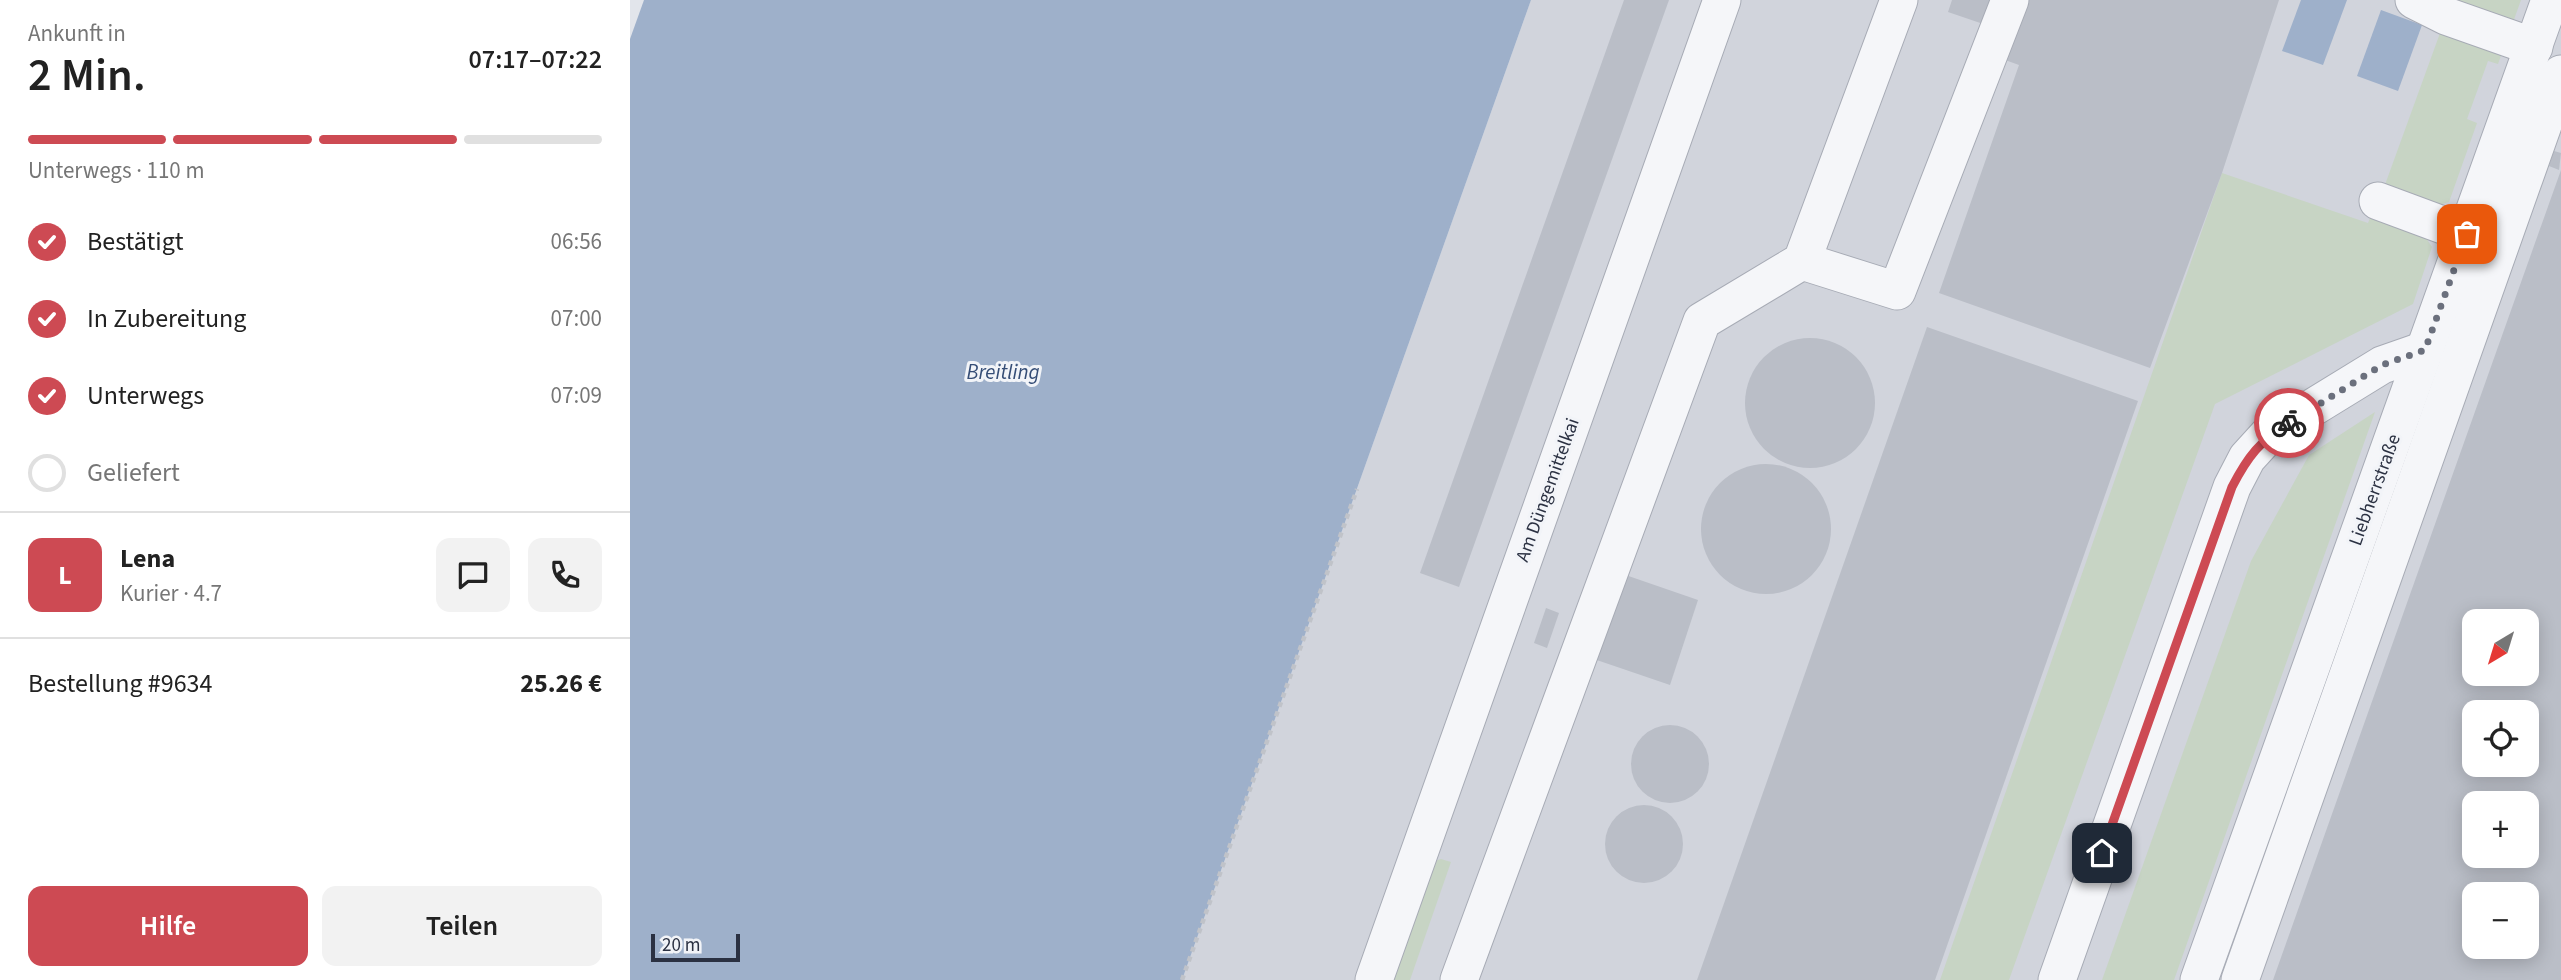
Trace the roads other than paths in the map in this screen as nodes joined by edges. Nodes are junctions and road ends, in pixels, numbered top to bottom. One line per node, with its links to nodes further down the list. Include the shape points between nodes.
1 (1721, 0): 16 (street, Am Düngemittelkai)
2 (1899, 0): 10 (street)
3 (2010, 0): 10 (street, via 1897,291)
4 (2414, 0): 6 (street)
5 (2550, 0): 6 (street, Liebherrstraße)
6 (2533, 47): 9 (street, Liebherrstraße)
7 (2561, 74): 12 (street)
8 (2378, 201): 9 (street)
9 (2467, 234): 11 (street, Liebherrstraße)
10 (1802, 261): 17 (street, via 1702,321)
11 (2445, 295): 12 (street); 13 (street, Liebherrstraße)
12 (2479, 307): 15 (street)
13 (2425, 350): 14 (street, Liebherrstraße); 18 (street, via 2382,365 2268,436 2247,458 2232,487)
14 (2231, 890): 15 (street); 19 (street, Liebherrstraße)
15 (2267, 901): 20 (street)
16 (1374, 980)
17 (1459, 980)
18 (2057, 980)
19 (2199, 980)
20 (2240, 980)

